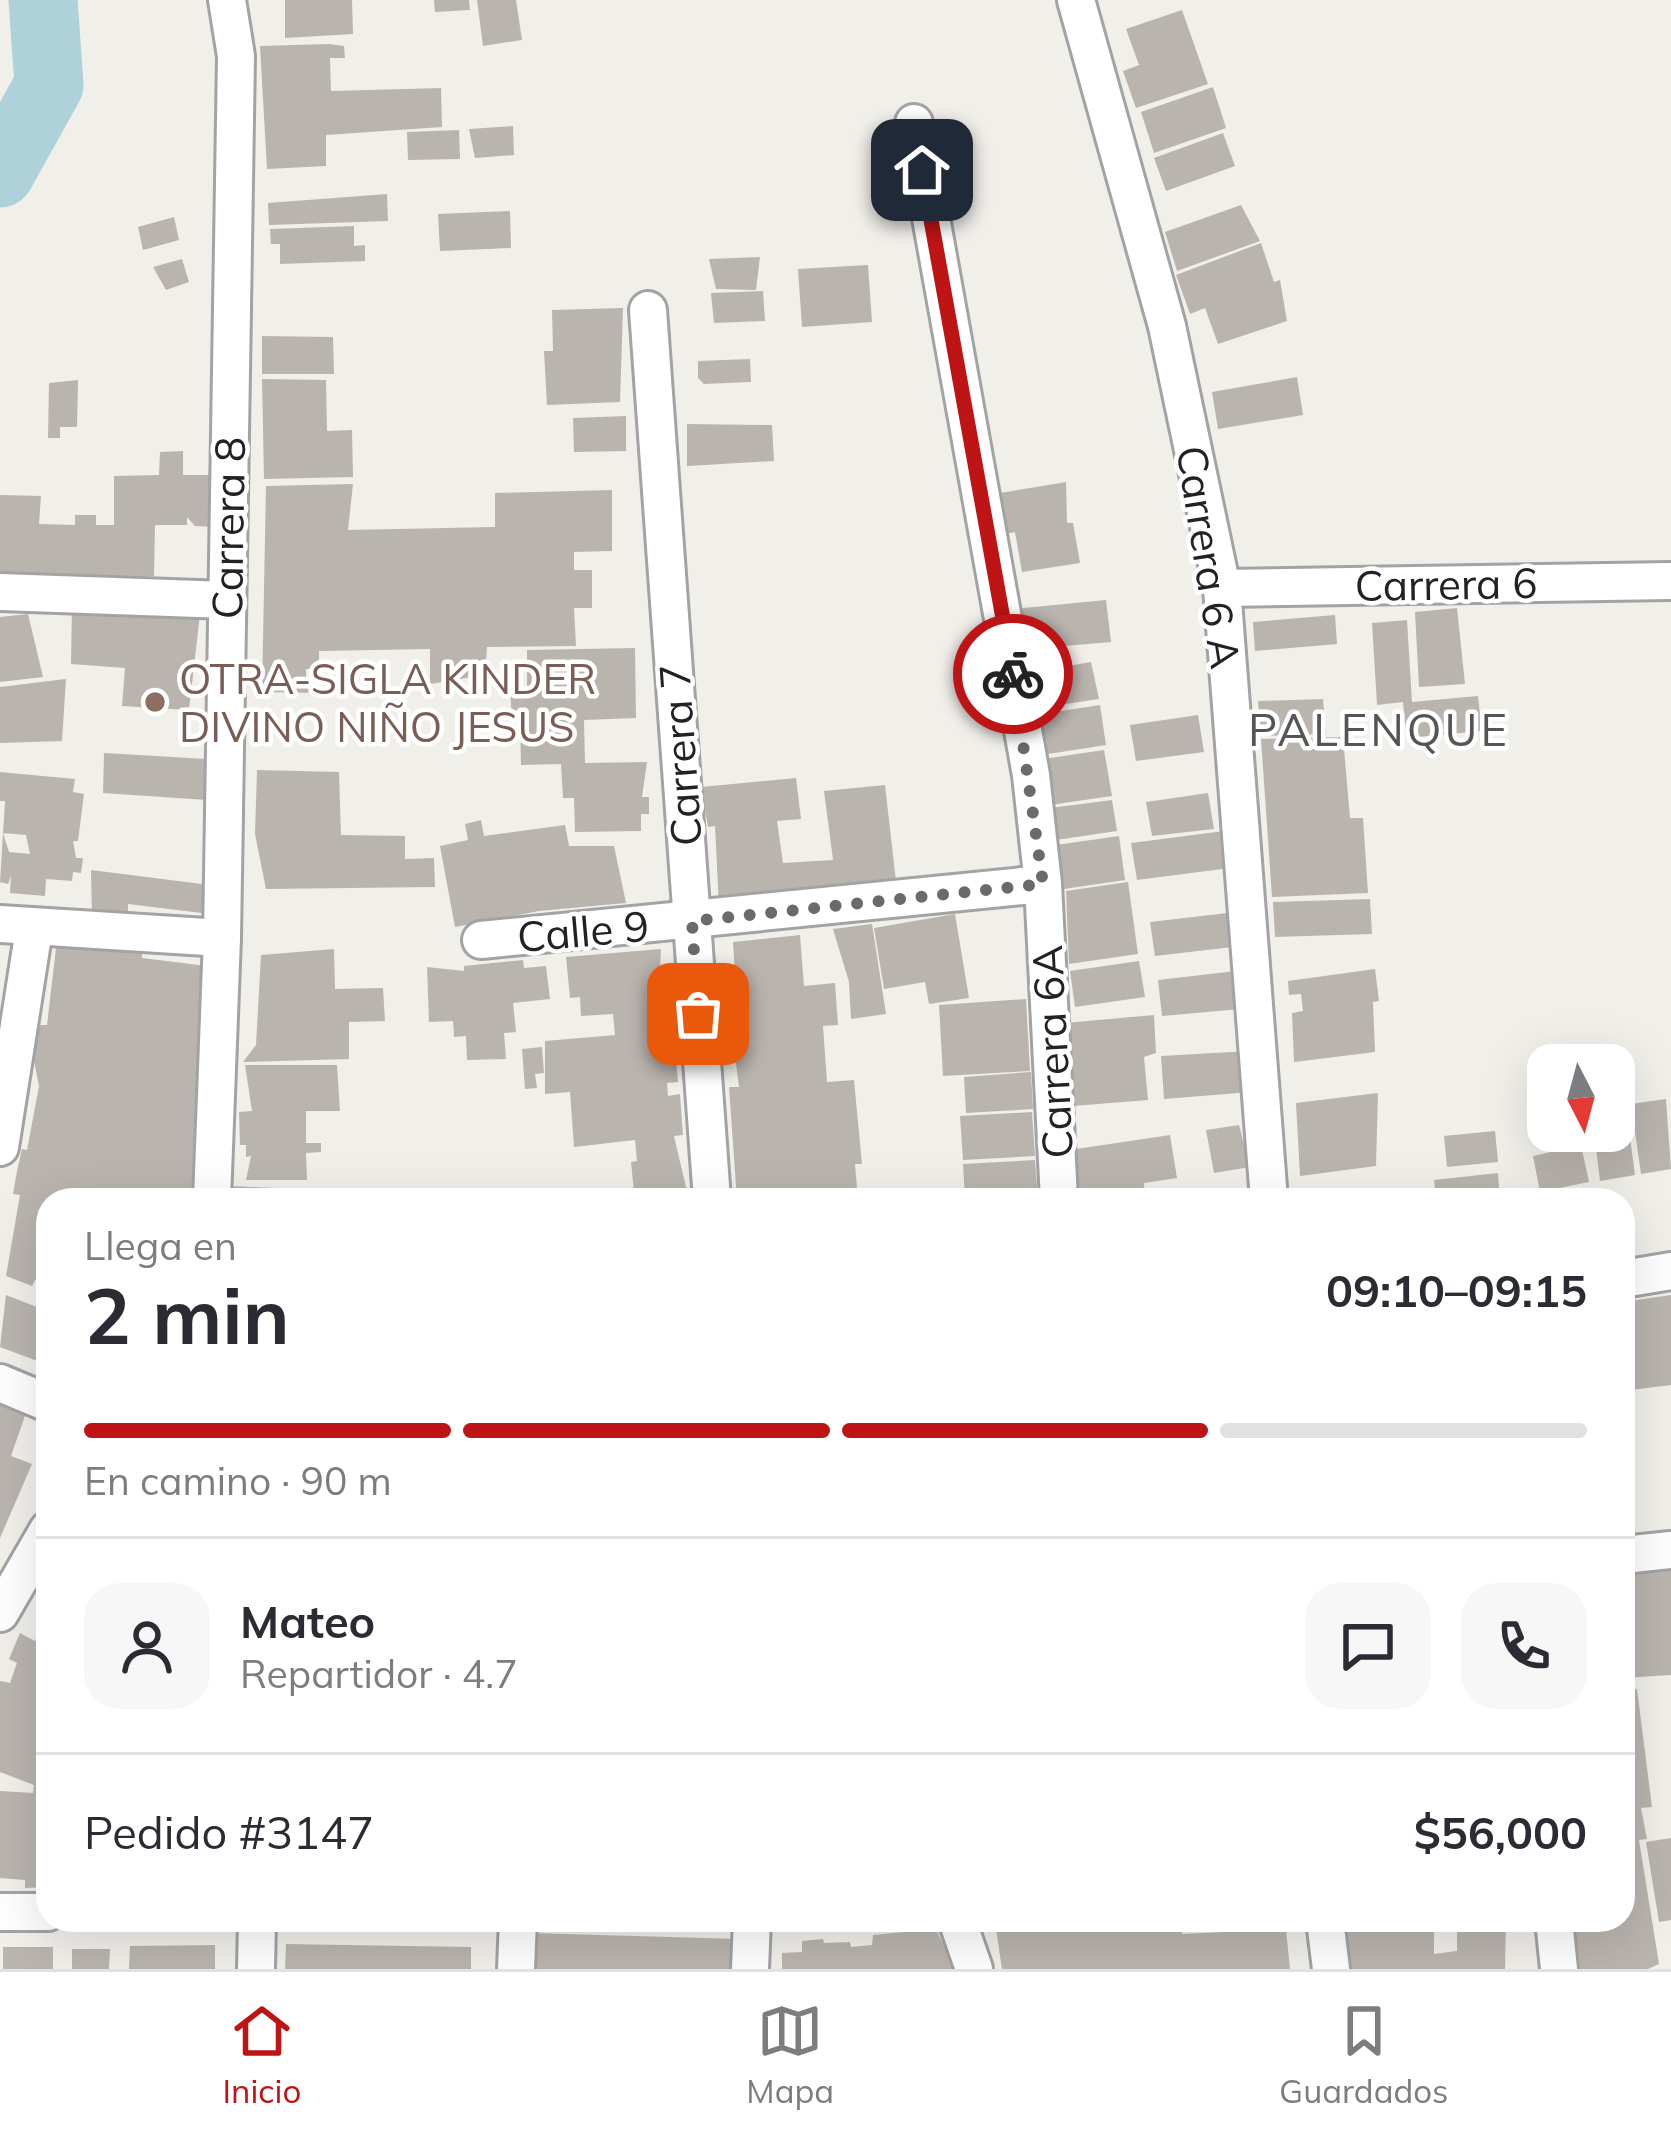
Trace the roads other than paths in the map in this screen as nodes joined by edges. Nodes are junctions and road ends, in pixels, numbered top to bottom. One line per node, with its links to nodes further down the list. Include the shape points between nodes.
1 (227, 0): 8 (street, Carrera 8, via 236,56)
2 (1076, 0): 6 (street, Carrera 6 A, via 1167,326)
3 (914, 123): 9 (street, Carrera 6A, via 1031,775)
4 (648, 310): 10 (street, Carrera 7)
5 (1671, 581): 6 (street, Carrera 6)
6 (1222, 588): 18 (street, Carrera 6 A)
7 (0, 592): 8 (street)
8 (227, 600): 12 (street, Carrera 8)
9 (1043, 884): 10 (street, Calle 9); 17 (street, Carrera 6A)
10 (692, 921): 13 (street, Calle 9); 16 (street, Carrera 7)
11 (17, 927): 12 (street); 14 (street)
12 (222, 938): 15 (street, Carrera 8)
13 (481, 940)
14 (0, 1147)
15 (212, 1188)
16 (711, 1188)
17 (1059, 1188)
18 (1268, 1188)
19 (1671, 1271): 20 (street)
20 (1635, 1277)
21 (0, 1383): 22 (street)
22 (36, 1398)
23 (1671, 1550): 25 (street)
24 (36, 1551): 26 (street)
25 (1635, 1554)
26 (0, 1613)
27 (0, 1912): 28 (street)
28 (36, 1912)
29 (257, 1932): 35 (street)
30 (518, 1932): 36 (street)
31 (752, 1932): 37 (street)
32 (961, 1932): 38 (street)
33 (1326, 1932): 39 (street)
34 (1556, 1932): 40 (street)
35 (256, 1969)
36 (516, 1969)
37 (750, 1969)
38 (974, 1969)
39 (1331, 1969)
40 (1559, 1969)

